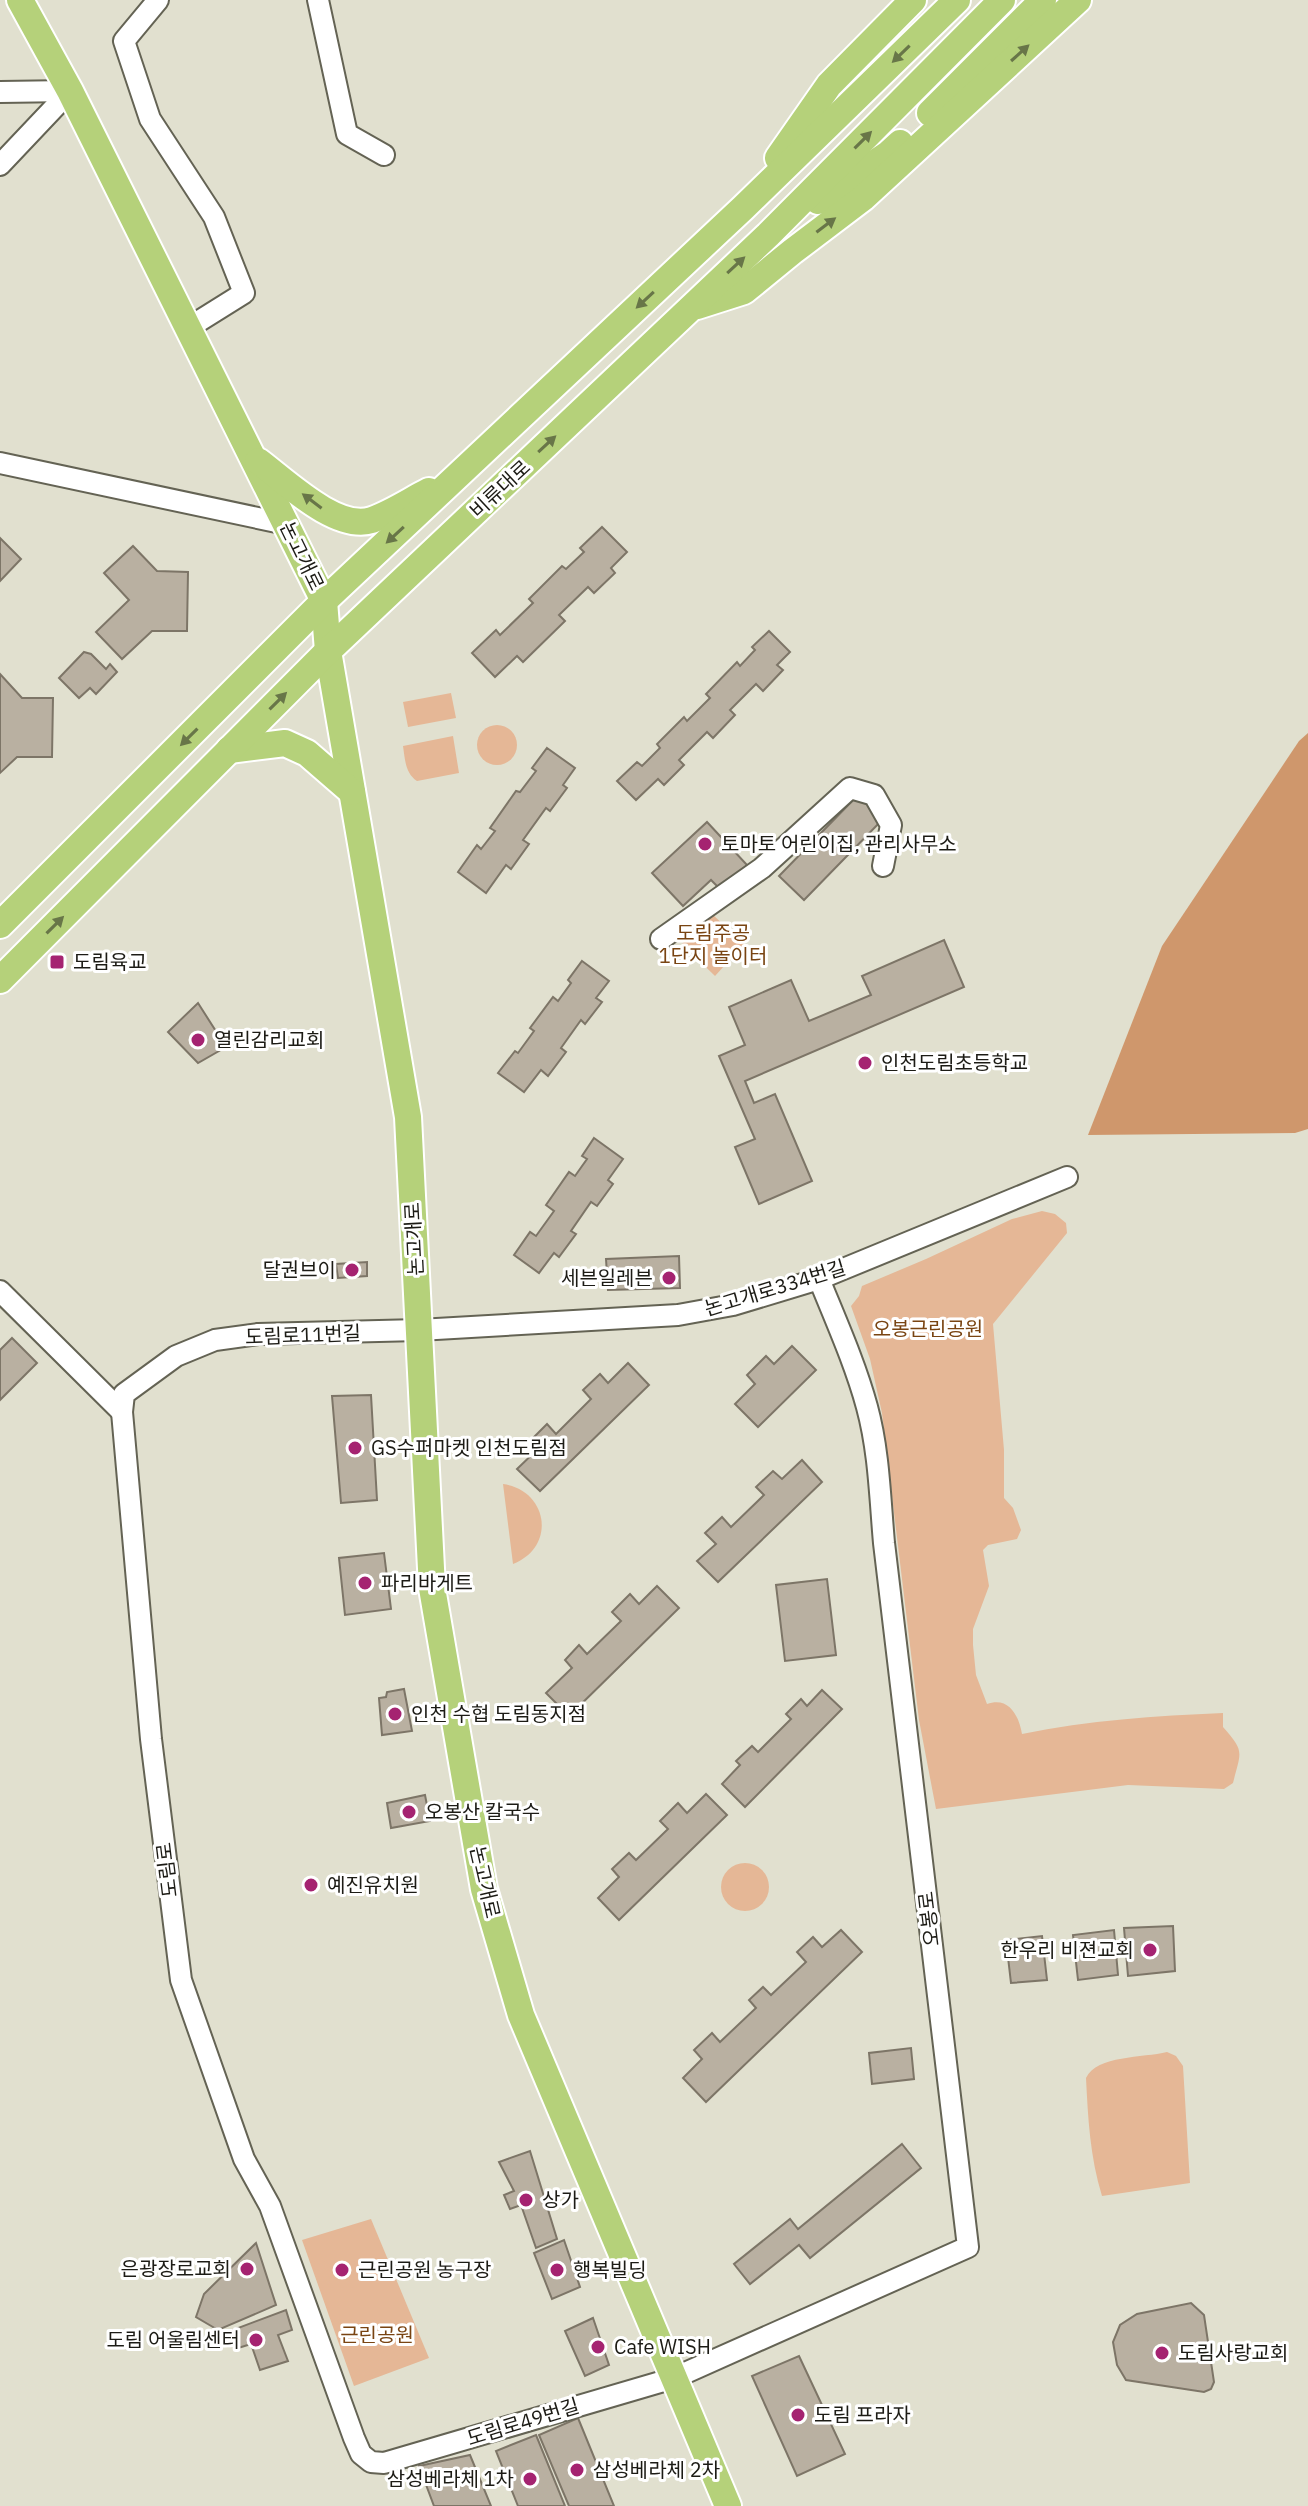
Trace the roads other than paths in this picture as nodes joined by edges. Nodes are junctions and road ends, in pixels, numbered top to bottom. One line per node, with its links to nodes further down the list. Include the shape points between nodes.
1 (20, 0): 9 (main road, 논고개로)
2 (158, 0): 16 (street, via 124,41 150,119 214,217 244,293)
3 (318, 0): 11 (street, via 347,134)
4 (913, 0): 13 (main road, via 829,85)
5 (957, 0): 13 (main road, 비류대로, one-way to 13)
6 (1002, 0): 14 (main road, 비류대로, one-way to 6)
7 (1043, 0): 14 (main road, via 888,154)
8 (1078, 0): 15 (main road, one-way to 8, via 744,291 863,198)
9 (70, 91): 10 (street); 12 (street); 16 (main road, 논고개로)
10 (0, 92)
11 (384, 155)
12 (0, 165)
13 (743, 208): 19 (main road, 비류대로, one-way to 19)
14 (768, 235): 15 (main road, 비류대로, one-way to 14)
15 (690, 309): 22 (main road, 비류대로, one-way to 15)
16 (188, 328): 17 (main road, 논고개로)
17 (253, 457): 19 (main road, one-way to 17, via 370,521 345,521); 20 (main road, 논고개로)
18 (0, 463): 20 (street)
19 (457, 477): 21 (main road, 비류대로, one-way to 21)
20 (286, 524): 21 (main road, 논고개로)
21 (324, 601): 22 (main road, 논고개로); 26 (main road, 비류대로, one-way to 26)
22 (328, 651): 23 (main road, 비류대로, one-way to 22); 24 (main road, 논고개로)
23 (229, 750): 24 (main road, via 285,743 307,753); 28 (main road, 비류대로, one-way to 23)
24 (352, 792): 32 (main road, 논고개로, via 408,1117)
25 (883, 866): 27 (street, via 891,825 874,795 850,788 762,868)
26 (0, 925)
27 (661, 939)
28 (0, 980)
29 (1067, 1177): 30 (street, 논고개로334번길)
30 (819, 1279): 32 (street, 논고개로334번길, via 678,1315); 34 (street, 오봉로, via 852,1358 876,1453 968,2247)
31 (0, 1291): 33 (street)
32 (419, 1330): 33 (street, 도림로11번길, via 215,1340 176,1356 124,1394); 34 (main road, 논고개로, via 432,1588 484,1889 521,2015)
33 (122, 1412): 35 (street, 도림로, via 151,1739 181,1980 244,2159 270,2206 354,2438)
34 (674, 2378): 35 (street, 도림로49번길, via 428,2452); 36 (main road, 논고개로)
35 (371, 2462)
36 (728, 2506)

